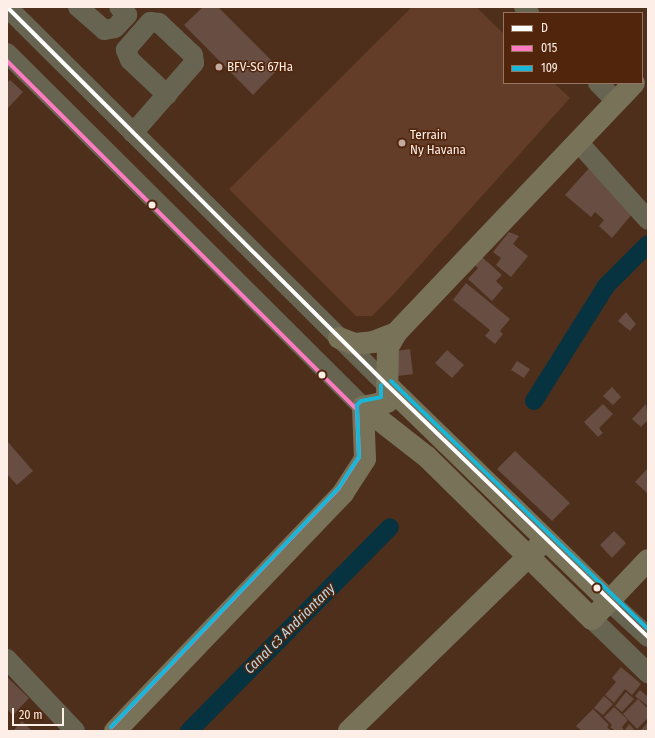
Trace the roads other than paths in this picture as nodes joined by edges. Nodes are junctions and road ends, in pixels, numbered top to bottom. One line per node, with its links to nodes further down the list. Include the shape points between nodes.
1 (7, 7): 9 (street)
2 (78, 7): 3 (street, via 104,30 115,28 127,15)
3 (119, 7)
4 (7, 53): 15 (street)
5 (599, 84): 8 (street)
6 (633, 84): 8 (main road)
7 (166, 95): 9 (street)
8 (616, 101): 10 (main road)
9 (133, 133): 13 (street)
10 (579, 143): 11 (street); 12 (main road)
11 (645, 217)
12 (396, 333): 13 (main road, via 373,342 361,343); 14 (main road, via 388,347)
13 (339, 338): 14 (street)
14 (387, 385): 15 (main road, via 387,402); 16 (main road)
15 (363, 407): 17 (main road, via 427,457); 25 (main road, via 365,459 343,493)
16 (545, 540): 17 (main road); 19 (main road)
17 (529, 556): 20 (main road); 26 (main road)
18 (648, 560): 19 (main road)
19 (609, 601): 20 (main road); 21 (street)
20 (592, 619): 23 (street)
21 (648, 637)
22 (7, 659): 24 (street)
23 (648, 673)
24 (75, 731)
25 (115, 731)
26 (349, 731)

